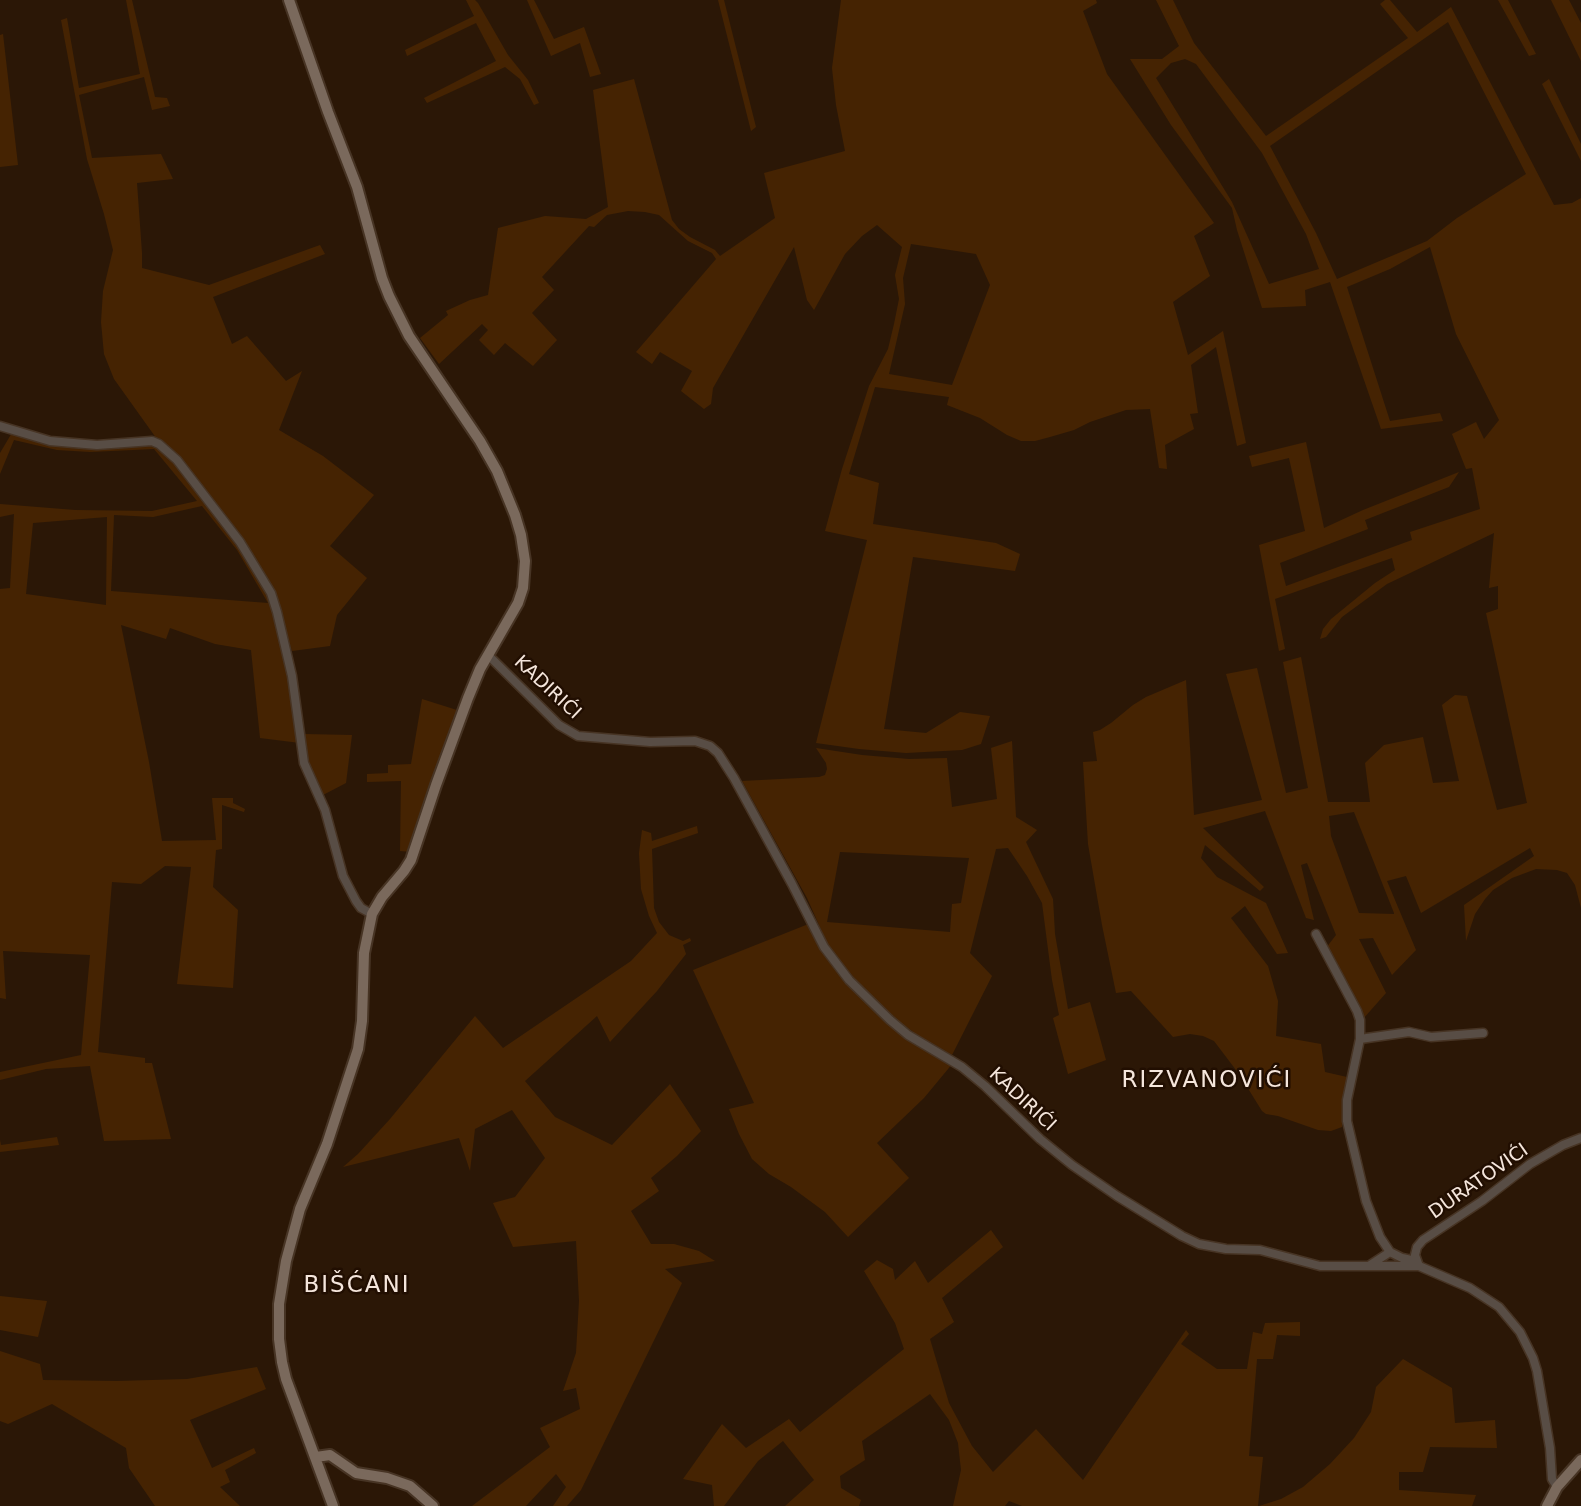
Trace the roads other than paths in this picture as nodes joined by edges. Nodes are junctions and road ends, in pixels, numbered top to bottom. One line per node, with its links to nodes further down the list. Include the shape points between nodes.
1 (289, 0): 3 (street, via 357,187 388,296 497,471 515,515 525,561 523,588)
2 (0, 426): 4 (street, via 50,441 159,443 240,542 274,602 292,676 302,756 325,810 343,876 361,908)
3 (488, 655): 4 (street, via 460,718 411,860); 11 (street, KADIRIĆI, via 559,724 578,736 695,741 710,746 734,778 824,947 849,980 908,1035 962,1067 1040,1139 1116,1196 1199,1244 1260,1250 1320,1266)
4 (372, 914): 12 (street, via 364,953 358,1049 300,1209 279,1304 286,1379)
5 (1316, 934): 7 (street, via 1357,1011)
6 (1483, 1034): 7 (street, via 1431,1037 1409,1032)
7 (1360, 1039): 9 (street, via 1347,1121 1366,1201)
8 (1581, 1138): 10 (street, DURATOVIĆI, via 1530,1164 1430,1235 1417,1247)
9 (1390, 1252): 10 (street); 11 (street)
10 (1417, 1264): 11 (street, KADIRIĆI); 14 (street, KADIRIĆI, via 1484,1296 1520,1332 1537,1370 1552,1479)
11 (1364, 1267)
12 (316, 1457): 15 (street); 16 (street, via 330,1455 356,1473 410,1486)
13 (1581, 1460): 14 (street)
14 (1557, 1487): 17 (street)
15 (333, 1506)
16 (433, 1506)
17 (1547, 1506)

